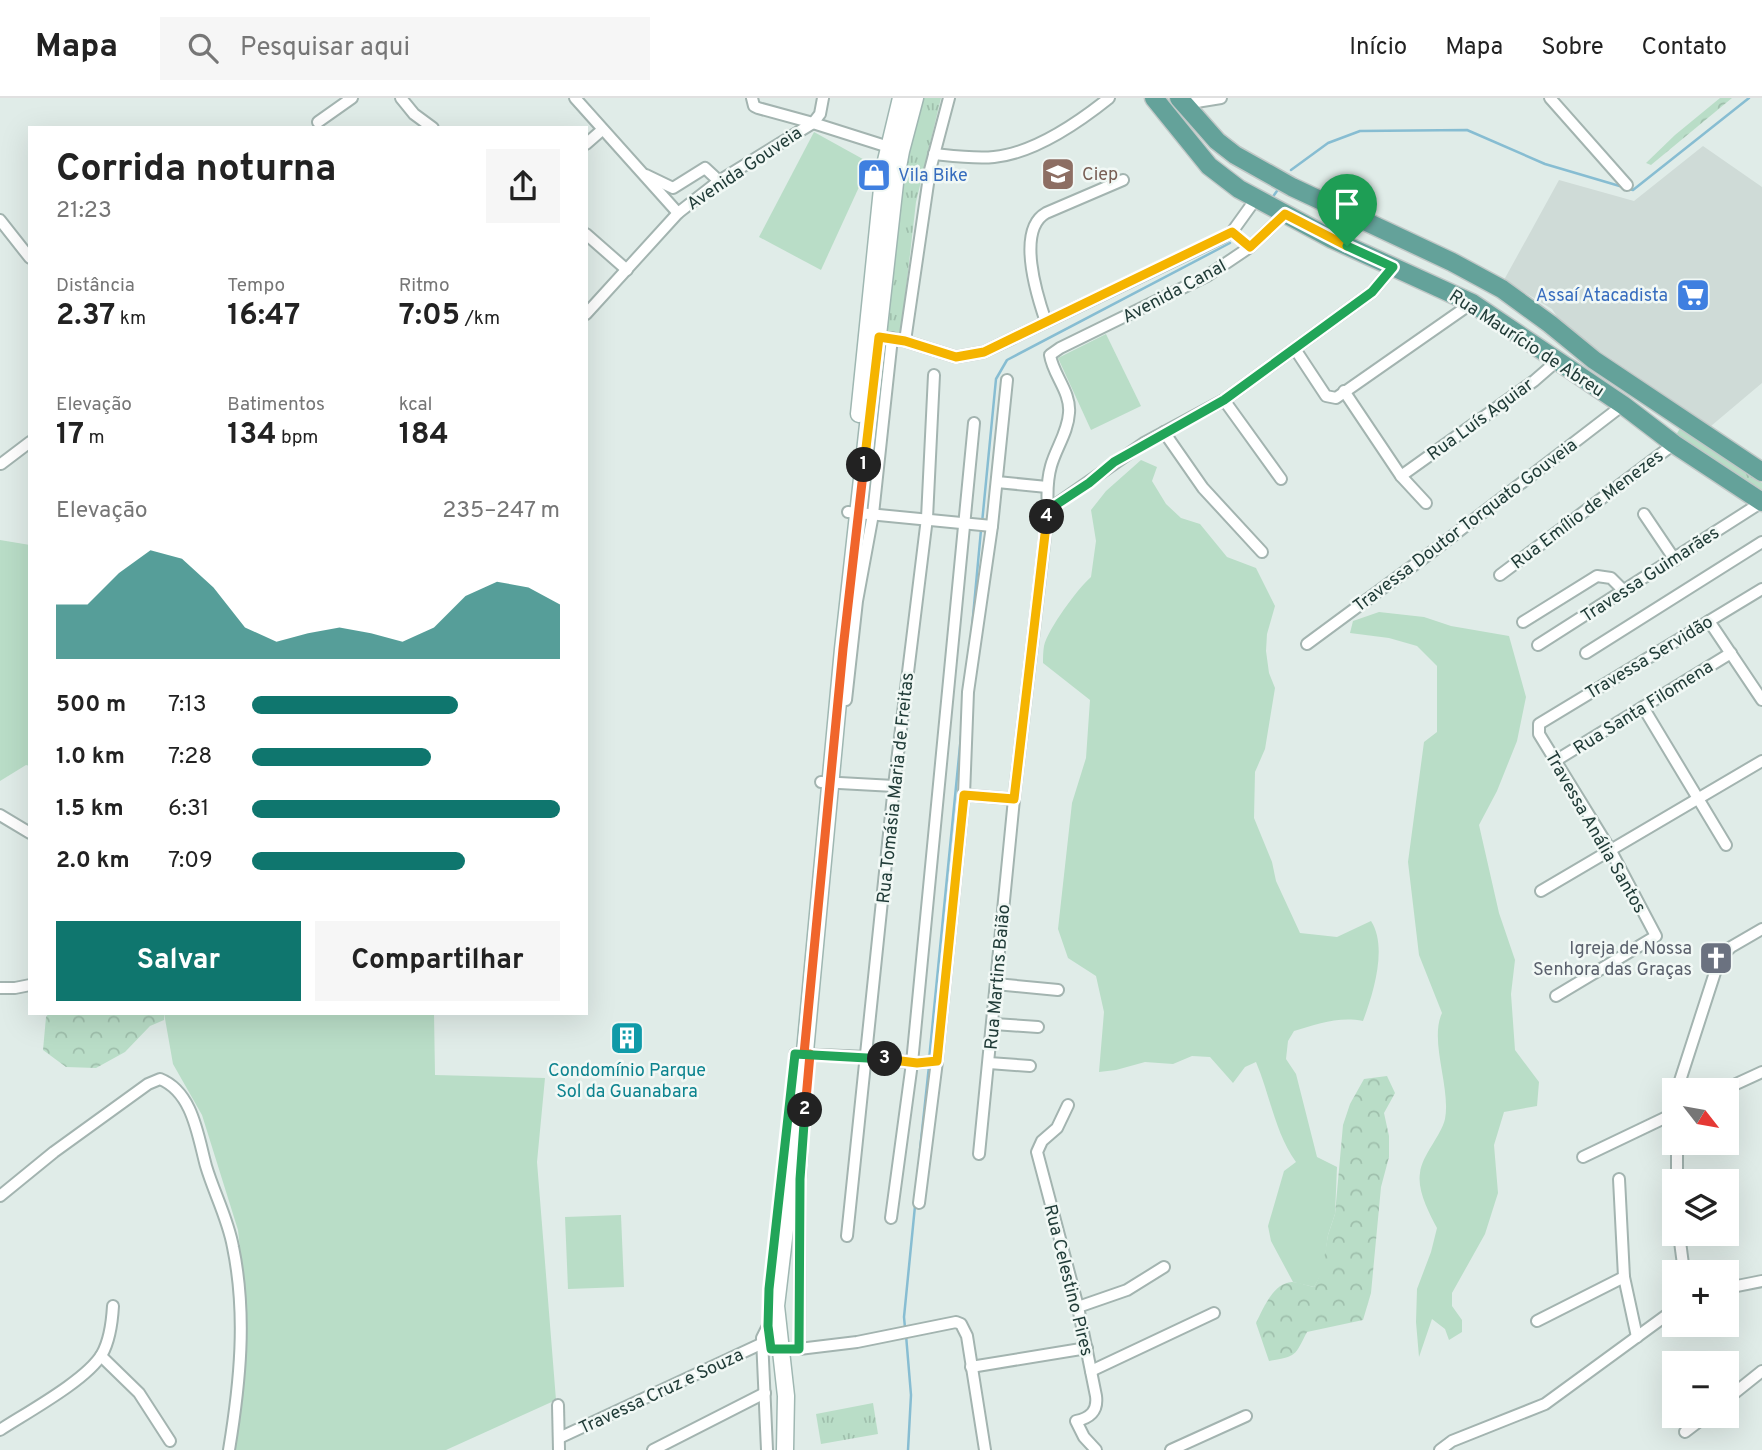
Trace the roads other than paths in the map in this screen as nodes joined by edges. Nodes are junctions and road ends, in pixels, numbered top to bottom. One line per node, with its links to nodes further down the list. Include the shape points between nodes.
1 (352, 98): 14 (street)
2 (401, 98): 16 (street)
3 (575, 98): 17 (street)
4 (752, 98): 15 (street, via 758,108)
5 (823, 98): 15 (street)
6 (901, 98): 19 (main road)
7 (915, 98): 19 (main road)
8 (949, 98): 20 (street)
9 (1110, 98): 20 (street, via 1038,144 996,157)
10 (1154, 98): 25 (main road, Rua Maurício de Abreu, via 1209,166)
11 (1222, 98): 13 (street)
12 (1550, 98): 24 (street)
13 (1181, 101): 28 (main road, via 1235,155)
14 (318, 122)
15 (813, 123): 19 (street, Avenida Gouveia); 23 (street, Avenida Gouveia)
16 (430, 126)
17 (602, 130): 18 (street); 21 (street)
18 (588, 142)
19 (895, 149): 41 (main road)
20 (934, 154): 42 (street)
21 (642, 175): 23 (street, via 673,188 705,168); 26 (street)
22 (1123, 180): 39 (street, via 1046,214 1034,225 1032,270)
23 (719, 181): 26 (street, Avenida Gouveia)
24 (1627, 185)
25 (1255, 200): 27 (main road, Rua Maurício de Abreu); 30 (street, Avenida Canal)
26 (678, 212): 36 (street, Avenida Gouveia)
27 (1285, 214): 32 (main road, Rua Maurício de Abreu); 33 (street, Avenida Canal)
28 (1358, 218): 32 (main road, via 1363,235 1358,243); 40 (main road, via 1502,289)
29 (0, 220): 34 (street)
30 (1232, 232): 33 (street); 39 (street, Avenida Canal)
31 (588, 238): 36 (street)
32 (1347, 246): 35 (main road, Rua Maurício de Abreu)
33 (1250, 247): 44 (street, Avenida Canal, via 1207,276)
34 (28, 255)
35 (1393, 267): 37 (main road, Rua Maurício de Abreu); 43 (street, via 1372,292)
36 (627, 270): 38 (street, Avenida Gouveia)
37 (1472, 303): 46 (main road, Rua Maurício de Abreu); 49 (street)
38 (588, 312)
39 (1046, 322): 42 (street, Avenida Canal, via 967,357)
40 (1564, 334): 45 (main road); 46 (main road, via 1567,343)
41 (879, 337): 42 (street, Avenida Canal); 65 (main road)
42 (905, 341)
43 (1294, 349): 49 (street, via 1326,396); 50 (street)
44 (1054, 351): 61 (street, Rua Martins Baião, via 1050,358 1069,413)
45 (1583, 351): 46 (main road, via 1569,355 1567,362); 57 (main road)
46 (1558, 362): 51 (main road, Rua Maurício de Abreu); 58 (street, Rua Luís Aguiar)
47 (934, 375): 67 (street, Rua Tomásia Maria de Freitas)
48 (1007, 380): 60 (street)
49 (1344, 391): 58 (street)
50 (1224, 400): 53 (street); 59 (street)
51 (1623, 405): 55 (main road, Rua Maurício de Abreu); 77 (street, Travessa Doutor Torquato Gouveia)
52 (974, 423): 68 (street)
53 (1164, 432): 64 (street); 70 (street, via 1203,488)
54 (28, 444): 56 (street)
55 (1674, 444): 63 (main road, Rua Maurício de Abreu); 72 (street, Rua Emílio de Menezes)
56 (1, 464)
57 (1762, 472)
58 (1401, 476): 62 (street)
59 (1281, 479)
60 (997, 482): 61 (street); 68 (street)
61 (1047, 487): 64 (street, Rua Martins Baião)
62 (1426, 502)
63 (1762, 502): 71 (street, Travessa Guimarães)
64 (1048, 510): 91 (street, Rua Martins Baião)
65 (860, 513): 67 (street); 88 (main road)
66 (1644, 514): 71 (street)
67 (927, 519): 68 (street); 89 (street, Rua Tomásia Maria de Freitas)
68 (978, 524): 90 (street); 109 (street)
69 (1762, 542): 79 (street)
70 (1262, 552)
71 (1675, 560): 74 (street, Travessa Guimarães)
72 (1500, 575)
73 (1762, 589): 75 (street, Travessa Servidão)
74 (1624, 591): 76 (street, via 1611,578 1597,576); 78 (street, Travessa Guimarães)
75 (1709, 621): 80 (street); 85 (street, Travessa Servidão)
76 (1522, 622)
77 (1307, 644)
78 (1538, 645)
79 (1586, 653)
80 (1731, 653): 82 (street); 84 (street, Rua Santa Filomena)
81 (1762, 674): 82 (street)
82 (1751, 681): 83 (street)
83 (1762, 700)
84 (1643, 707): 86 (street, Rua Santa Filomena); 92 (street)
85 (1538, 728): 86 (street, Travessa Anália Santos)
86 (1555, 761): 96 (street, Travessa Anália Santos)
87 (1762, 761): 92 (street)
88 (830, 782): 89 (street); 106 (main road)
89 (894, 786): 107 (street, Rua Tomásia Maria de Freitas)
90 (964, 795): 91 (street); 108 (street)
91 (1014, 799): 100 (street, Rua Martins Baião)
92 (1698, 799): 95 (street); 96 (street)
93 (0, 815): 94 (street)
94 (28, 832)
95 (1726, 845)
96 (1611, 851): 97 (street); 103 (street, Travessa Anália Santos, via 1656,936)
97 (1541, 891)
98 (1762, 929): 113 (street, via 1720,957)
99 (28, 985): 101 (street)
100 (996, 985): 102 (street); 104 (street, Rua Martins Baião)
101 (0, 988)
102 (1058, 990)
103 (1556, 996)
104 (994, 1024): 105 (street); 110 (street, Rua Martins Baião)
105 (1038, 1027)
106 (803, 1054): 107 (street); 134 (main road); 136 (street)
107 (867, 1057): 109 (street); 123 (street, Rua Tomásia Maria de Freitas)
108 (934, 1062): 109 (street); 121 (street)
109 (914, 1063): 122 (street)
110 (989, 1063): 111 (street); 117 (street, Rua Martins Baião)
111 (1030, 1066)
112 (1762, 1072): 114 (street)
113 (1681, 1078)
114 (1740, 1082)
115 (1068, 1105): 129 (street, Rua Celestino Pires, via 1037,1152)
116 (1662, 1119): 118 (street)
117 (979, 1154)
118 (1583, 1157)
119 (1619, 1179): 125 (street)
120 (0, 1196): 150 (street, via 148,1084 160,1079 174,1088 197,1128 235,1255 242,1324)
121 (919, 1203)
122 (891, 1218)
123 (847, 1236)
124 (1164, 1267): 129 (street, via 1127,1290)
125 (1624, 1277): 132 (street); 133 (street)
126 (1762, 1281): 127 (street)
127 (1739, 1286)
128 (113, 1306): 137 (street)
129 (1079, 1307): 135 (street, Rua Celestino Pires)
130 (1214, 1313): 139 (street)
131 (1662, 1319): 133 (street)
132 (1537, 1321)
133 (1637, 1337): 157 (street, via 1545,1404)
134 (771, 1347): 136 (street); 142 (street); 149 (street, Travessa Cruz e Souza); 153 (main road, via 782,1367 786,1396)
135 (1087, 1348): 138 (street); 139 (street, Rua Celestino Pires)
136 (799, 1349): 138 (street, via 956,1322 967,1336)
137 (101, 1356): 146 (street, via 73,1382); 148 (street, via 139,1393)
138 (971, 1367): 154 (street)
139 (1091, 1371): 155 (street, Rua Celestino Pires, via 1097,1405 1086,1419 1076,1421)
140 (1762, 1371): 141 (street)
141 (1739, 1389)
142 (765, 1393): 151 (street); 152 (street)
143 (558, 1405): 149 (street)
144 (1246, 1416): 156 (street)
145 (1690, 1428): 147 (street)
146 (0, 1430)
147 (1685, 1432)
148 (170, 1441)
149 (559, 1444)
150 (229, 1450)
151 (653, 1450)
152 (767, 1450)
153 (785, 1450)
154 (985, 1450)
155 (1096, 1450)
156 (1171, 1450)
157 (1440, 1450)

